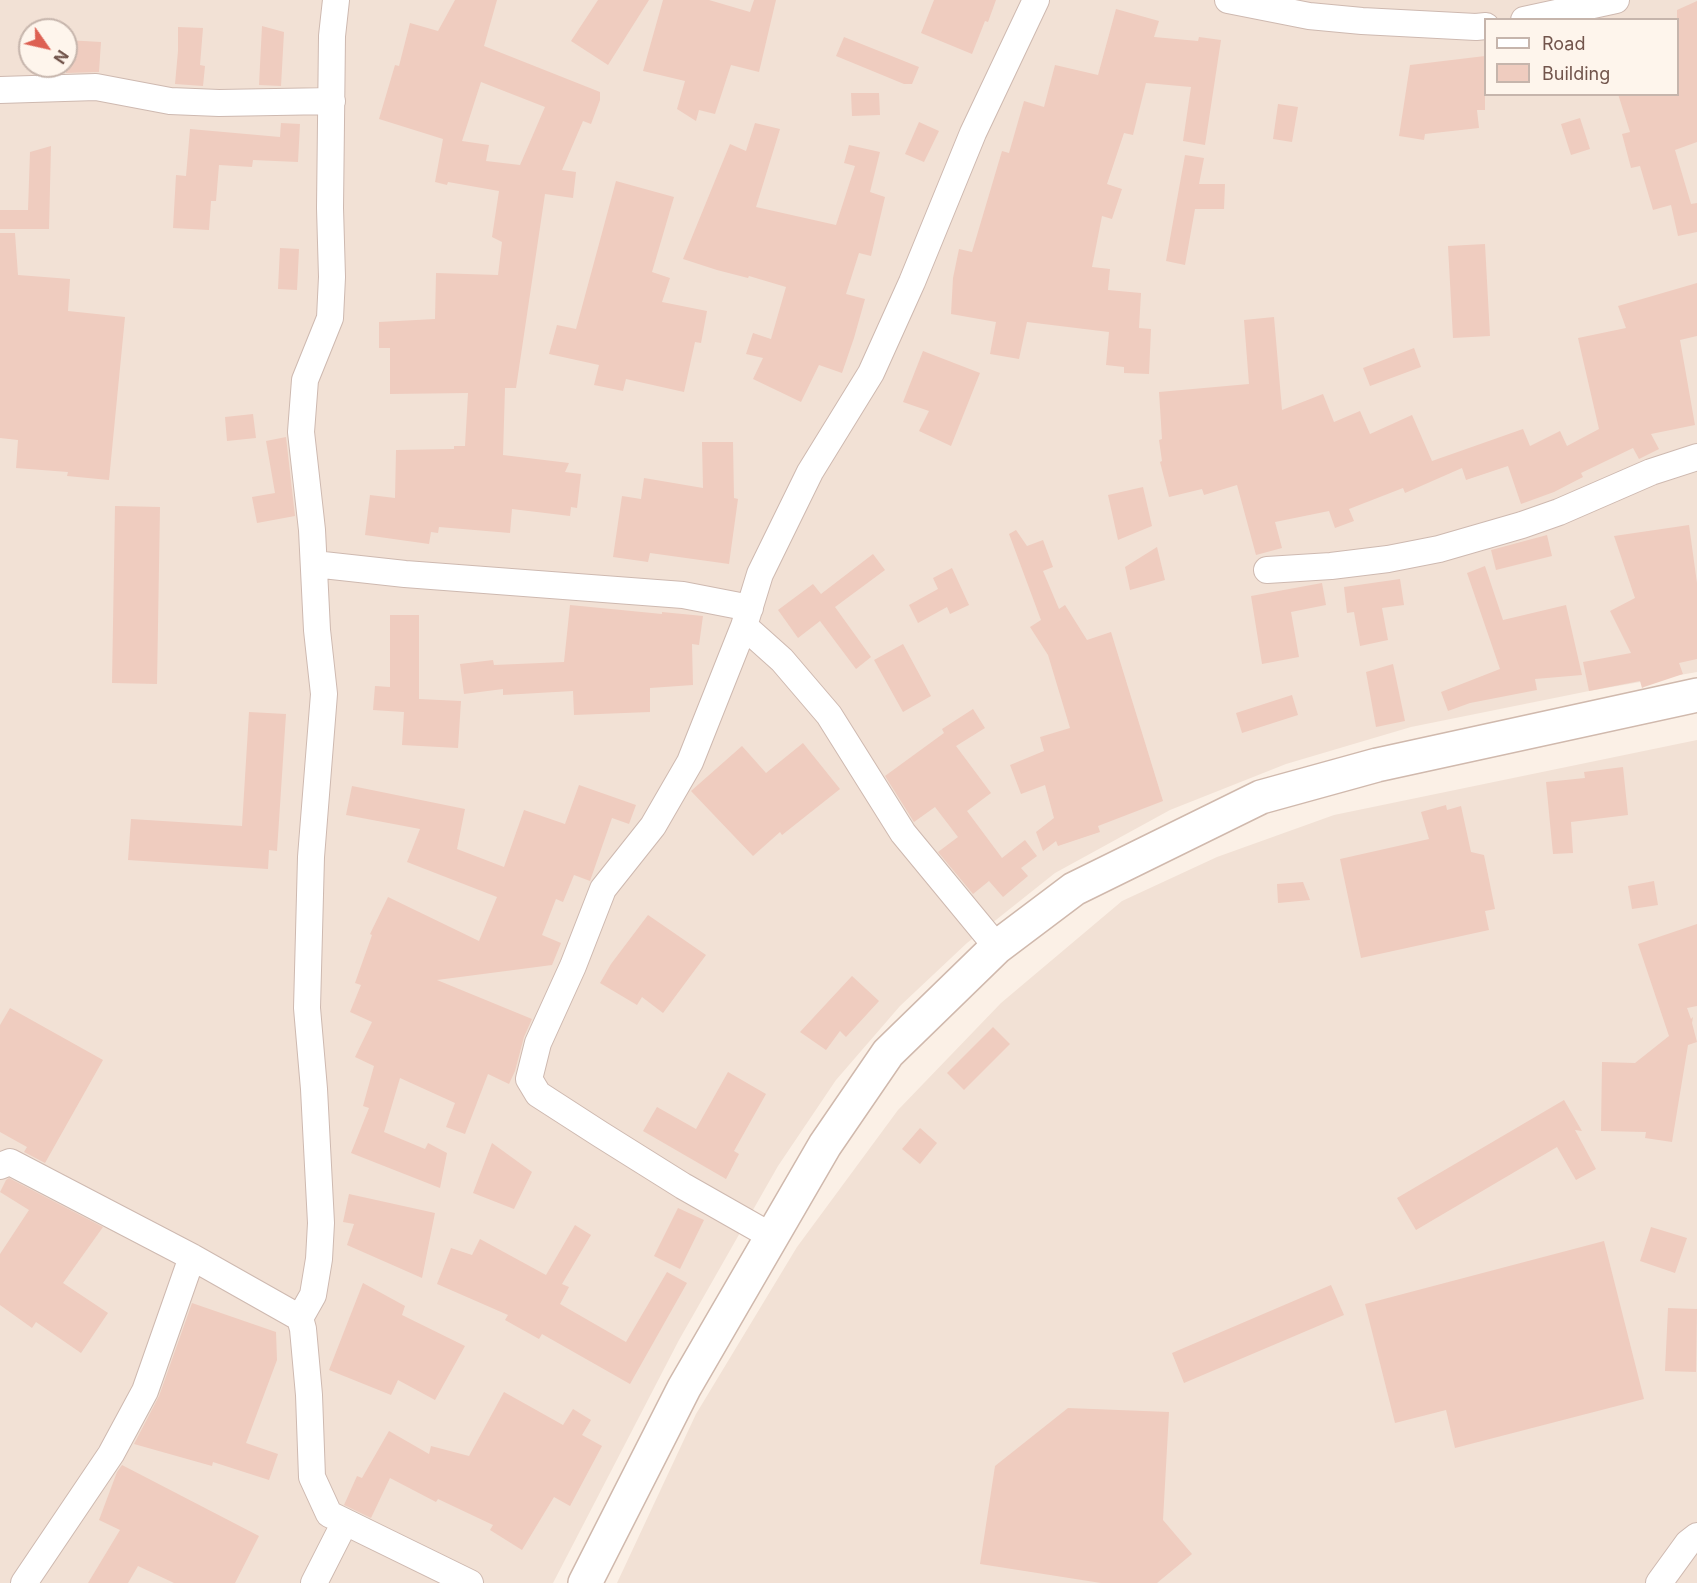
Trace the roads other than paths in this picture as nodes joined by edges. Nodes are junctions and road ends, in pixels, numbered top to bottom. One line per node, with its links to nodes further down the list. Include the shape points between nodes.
1 (336, 0): 8 (street)
2 (1036, 0): 12 (street, via 974,133 871,374 810,472 760,574)
3 (1228, 0): 6 (street, via 1310,16)
4 (1616, 0): 5 (street)
5 (1533, 18)
6 (1484, 26)
7 (0, 90): 8 (street, via 96,87 170,101)
8 (332, 101): 10 (street, via 330,318 305,380 301,432)
9 (1697, 457): 11 (street, via 1650,472 1531,522 1438,549 1388,559)
10 (314, 564): 12 (street, via 683,595); 18 (street, via 324,694 310,868 307,1008 321,1223 320,1259 312,1295)
11 (1267, 570)
12 (747, 617): 14 (street, via 829,715 903,832); 16 (street, via 690,762 653,826 603,889 538,1043 529,1079 538,1094 573,1117)
13 (1697, 695): 14 (main road, via 1377,765 1261,797 1074,889)
14 (997, 947): 16 (main road, via 888,1053 825,1145)
15 (4, 1160): 17 (street)
16 (771, 1236): 24 (main road, via 684,1388)
17 (192, 1257): 18 (street); 21 (street, via 145,1391 111,1454)
18 (300, 1318): 19 (street, via 309,1395 312,1477 329,1514)
19 (345, 1522): 22 (street); 23 (street)
20 (1697, 1536): 25 (street)
21 (24, 1583)
22 (314, 1583)
23 (470, 1583)
24 (585, 1583)
25 (1659, 1583)

